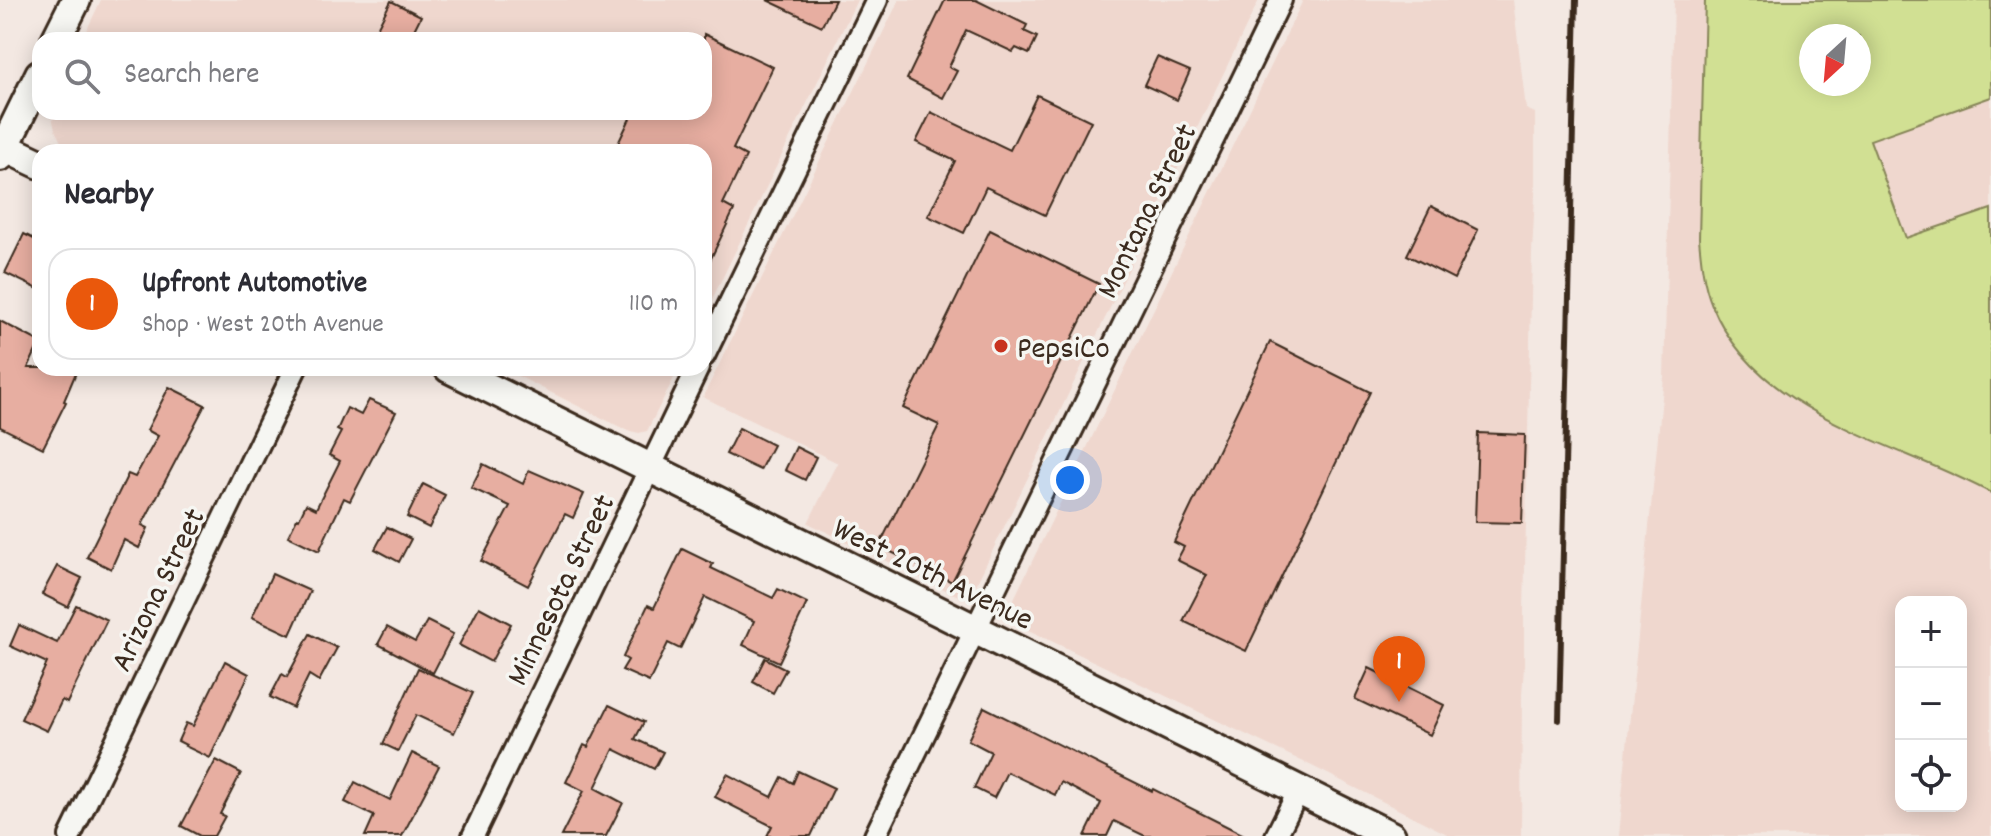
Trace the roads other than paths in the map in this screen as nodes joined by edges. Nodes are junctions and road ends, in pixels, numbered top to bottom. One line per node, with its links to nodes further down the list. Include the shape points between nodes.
1 (76, 0): 4 (main road)
2 (877, 0): 8 (street)
3 (1281, 0): 13 (street, Montana Street)
4 (60, 32)
5 (32, 90): 6 (main road)
6 (2, 151): 7 (main road)
7 (32, 161)
8 (712, 340)
9 (292, 376): 15 (street, Arizona Street)
10 (465, 376): 12 (main road, West 20th Avenue)
11 (694, 376): 12 (street, Minnesota Street)
12 (650, 469): 13 (main road, West 20th Avenue); 16 (street, Minnesota Street)
13 (974, 630): 14 (main road, West 20th Avenue); 17 (street, Montana Street)
14 (1299, 790): 18 (street); 19 (main road, West 20th Avenue)
15 (70, 836)
16 (473, 836)
17 (875, 836)
18 (1276, 836)
19 (1391, 836)

